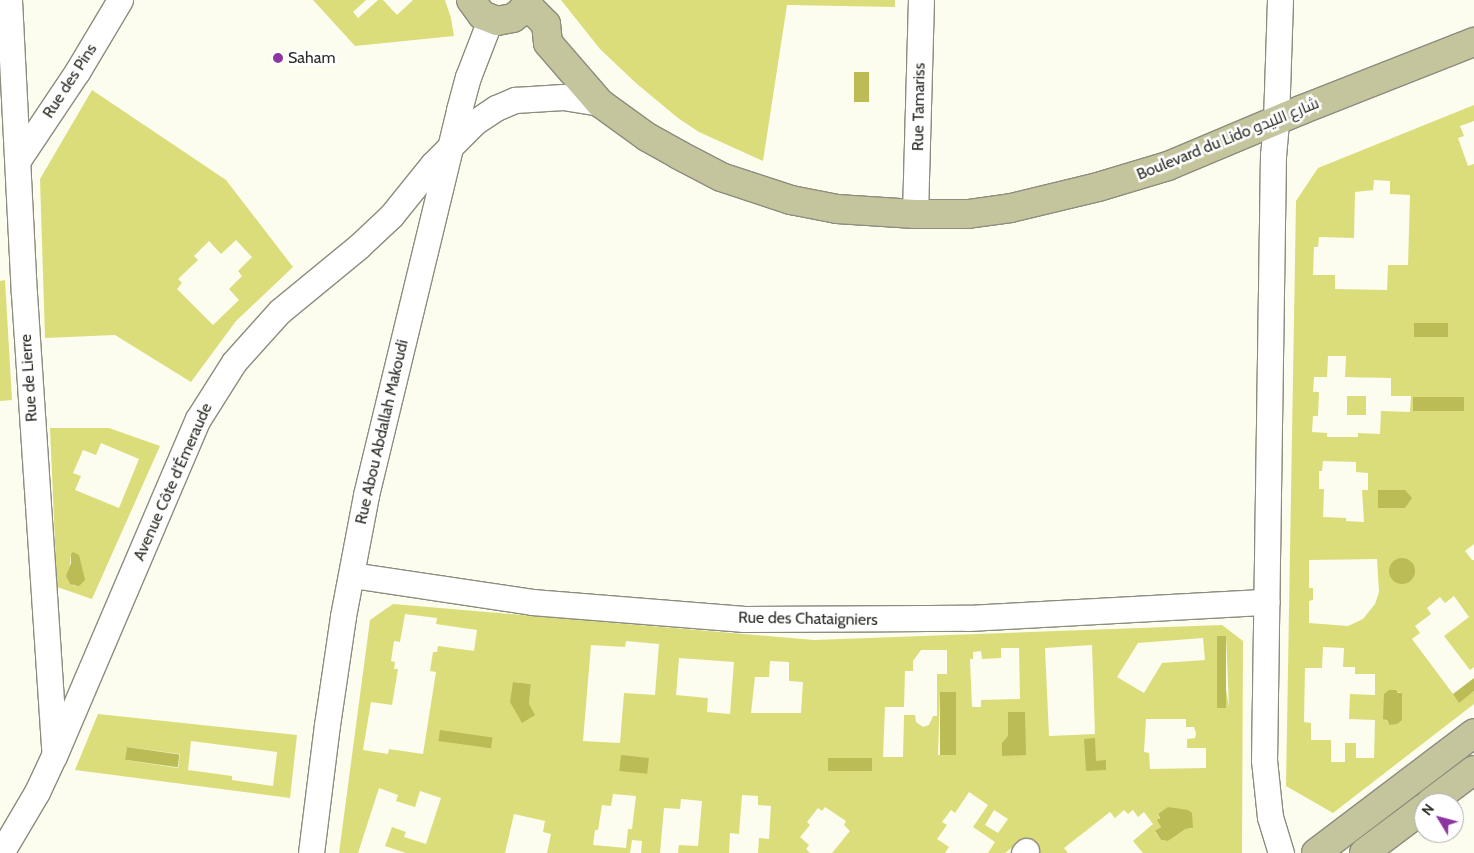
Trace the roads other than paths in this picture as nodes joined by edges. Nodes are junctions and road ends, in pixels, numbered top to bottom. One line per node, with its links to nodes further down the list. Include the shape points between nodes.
1 (9, 0): 11 (street, Rue de Lierre)
2 (120, 0): 11 (street, Rue des Pins)
3 (471, 0): 6 (main road, Boulevard du Lido شارع الليدو, via 475,9)
4 (921, 0): 12 (street, Rue Tamariss)
5 (1280, 0): 9 (street)
6 (514, 10): 8 (main road, Boulevard du Lido شارع الليدو, via 546,24 548,43); 10 (street, Rue Abou Abdallah Makoudi, via 468,77)
7 (1474, 42): 9 (main road, Boulevard du Lido شارع الليدو)
8 (600, 103): 10 (street, Avenue Côte d'Émeraude, via 563,98 515,100 475,122); 12 (main road, Boulevard du Lido شارع الليدو, via 679,155 749,188 838,209)
9 (1276, 122): 12 (main road, Boulevard du Lido شارع الليدو, via 1168,166 1055,199 968,214); 14 (street)
10 (450, 149): 13 (street, Rue Abou Abdallah Makoudi, via 366,495); 16 (street, Avenue Côte d'Émeraude, via 378,228 263,328 223,377 185,447)
11 (18, 160): 16 (street, Rue de Lierre)
12 (915, 214)
13 (352, 575): 14 (street, Rue des Chataigniers, via 532,602 744,619 968,618); 21 (street, Rue Abou Abdallah Makoudi, via 326,725)
14 (1267, 602): 22 (street, via 1264,760 1270,817)
15 (1474, 733): 23 (main road)
16 (54, 756): 20 (street, Avenue Côte d'Émeraude)
17 (1474, 770): 18 (main road)
18 (1443, 793)
19 (1414, 816): 24 (main road)
20 (1, 853)
21 (311, 853)
22 (1281, 853)
23 (1316, 853)
24 (1364, 853)

